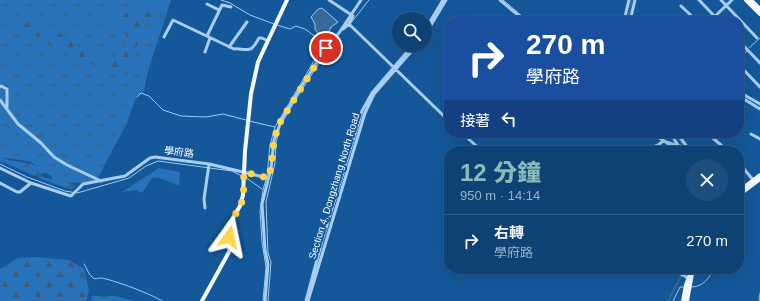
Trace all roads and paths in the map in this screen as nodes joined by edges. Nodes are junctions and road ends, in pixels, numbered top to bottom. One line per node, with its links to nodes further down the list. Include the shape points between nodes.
1 (287, 0): 37 (main road)
2 (329, 0): 19 (street)
3 (360, 0): 19 (street)
4 (444, 0): 28 (street); 30 (street)
5 (500, 0): 21 (street)
6 (629, 0): 22 (street)
7 (635, 0): 23 (street)
8 (699, 0): 25 (street)
9 (721, 0): 15 (street)
10 (732, 0): 15 (street)
11 (746, 0): 20 (main road)
12 (751, 0): 18 (main road)
13 (207, 4): 17 (street)
14 (681, 6): 24 (street)
15 (726, 6): 26 (street); 27 (street)
16 (231, 7): 17 (street, via 223,4)
17 (219, 10): 35 (street)
18 (760, 10)
19 (351, 14): 31 (street, via 353,16); 33 (street)
20 (760, 14)
21 (519, 16)
22 (625, 16)
23 (631, 16)
24 (692, 16)
25 (714, 16)
26 (716, 16)
27 (736, 16)
28 (432, 19)
29 (247, 22): 38 (street)
30 (432, 22)
31 (350, 25): 33 (street); 44 (street)
32 (744, 25): 36 (street)
33 (338, 33): 72 (street, via 279,124)
34 (164, 37): 35 (street, via 173,20)
35 (208, 37): 38 (street); 40 (street)
36 (757, 38)
37 (268, 41): 38 (street, via 259,38 253,48 248,50); 70 (main road, via 258,62 251,94)
38 (229, 47)
39 (744, 47): 43 (street)
40 (205, 52)
41 (408, 52): 44 (street, Section 4, Dongzhang North Road)
42 (411, 52): 44 (street, Section 4, Dongzhang North Road)
43 (760, 63)
44 (395, 69): 55 (street); 88 (street, Section 4, Dongzhang North Road, via 374,94 362,119)
45 (744, 69): 46 (street)
46 (758, 82): 48 (street)
47 (0, 87): 53 (street, via 7,89)
48 (760, 87)
49 (744, 95): 52 (street)
50 (744, 99): 54 (street)
51 (0, 100): 53 (street)
52 (760, 104)
53 (7, 108): 74 (street, via 18,124 54,157)
54 (760, 108)
55 (444, 116)
56 (751, 134): 61 (street)
57 (468, 138): 63 (street)
58 (658, 138): 62 (street)
59 (673, 138): 65 (street)
60 (713, 138): 66 (street)
61 (760, 139)
62 (662, 141): 64 (street); 65 (street)
63 (476, 146)
64 (656, 146)
65 (678, 146)
66 (722, 146)
67 (209, 164): 70 (street, 學府路); 74 (street, 學府路, via 155,157 128,174); 80 (street)
68 (0, 167): 76 (street, 學府路)
69 (744, 169): 75 (street)
70 (244, 175): 72 (street, 學府路); 86 (main road, via 241,203 229,225 229,252)
71 (760, 175): 75 (main road)
72 (268, 178): 87 (street, via 262,204 268,264)
73 (760, 179): 75 (main road)
74 (102, 181): 76 (street, 學府路, via 83,184 72,195)
75 (755, 181): 78 (main road); 79 (main road)
76 (32, 182): 77 (street, via 20,192)
77 (0, 183)
78 (744, 188)
79 (744, 191)
80 (205, 208)
81 (681, 274): 84 (street)
82 (689, 274): 84 (main road)
83 (692, 274): 85 (main road)
84 (686, 277): 85 (main road)
85 (687, 288): 89 (main road); 90 (main road)
86 (202, 301)
87 (264, 301)
88 (307, 301)
89 (683, 301)
90 (687, 301)

